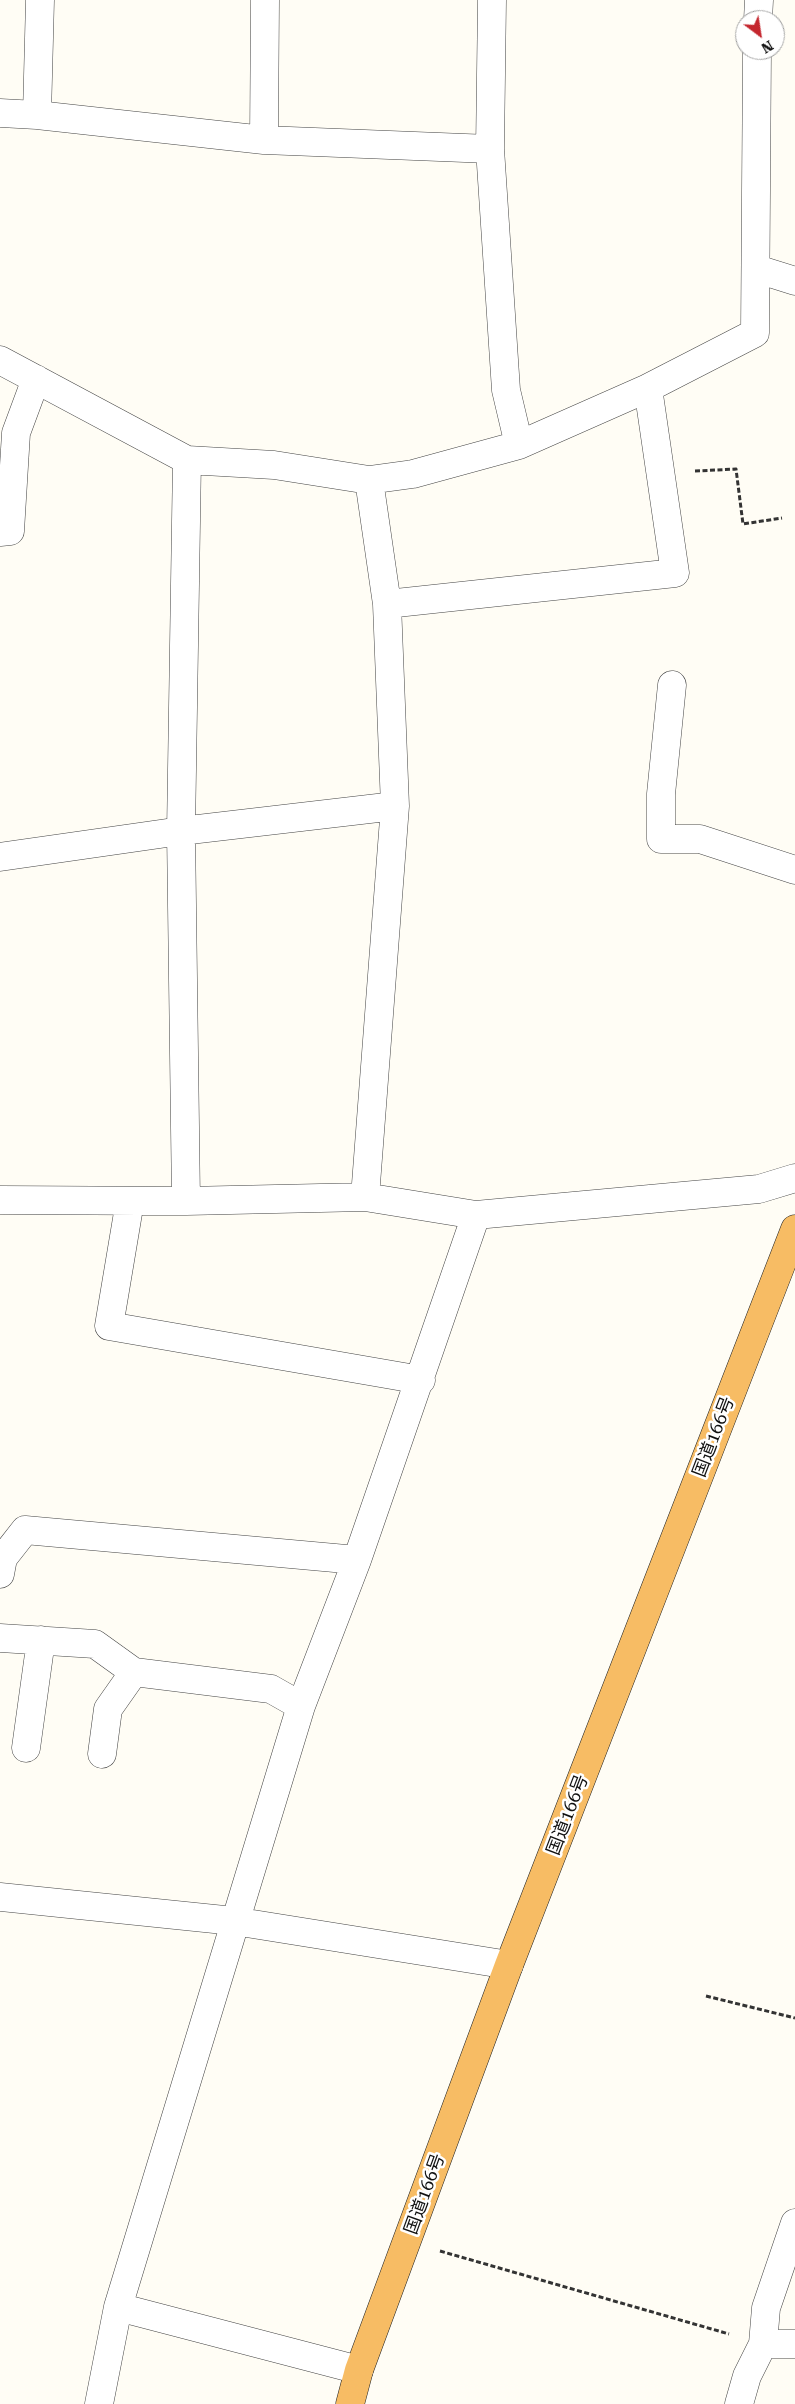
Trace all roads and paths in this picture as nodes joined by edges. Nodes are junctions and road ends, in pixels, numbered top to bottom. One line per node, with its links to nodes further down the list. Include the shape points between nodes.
1 (40, 0): 6 (street)
2 (265, 0): 7 (street)
3 (492, 0): 8 (street)
4 (757, 60): 9 (street)
5 (0, 113): 6 (street)
6 (37, 115): 7 (street)
7 (264, 140): 8 (street)
8 (490, 149): 14 (street, via 506,390)
9 (757, 269): 10 (street); 13 (street, via 755,333)
10 (795, 280)
11 (0, 360): 12 (street)
12 (36, 379): 15 (street); 19 (street, via 16,433 10,531)
13 (648, 388): 14 (street); 16 (street)
14 (519, 445): 17 (street, via 413,474)
15 (187, 460): 17 (street, via 274,465); 23 (street)
16 (660, 472): 18 (path, via 736,469 743,524); 20 (street, via 675,573)
17 (369, 480): 20 (street)
18 (782, 518)
19 (0, 532)
20 (387, 604): 22 (street)
21 (672, 685): 25 (street, via 661,794 661,839 700,839)
22 (395, 806): 23 (street); 27 (street)
23 (181, 832): 24 (street); 30 (street)
24 (0, 856)
25 (795, 870)
26 (795, 1178): 31 (street, via 759,1189)
27 (364, 1197): 30 (street); 31 (street)
28 (0, 1200): 29 (street)
29 (130, 1201): 30 (street); 33 (street, via 109,1326)
30 (186, 1201)
31 (476, 1215): 33 (street)
32 (795, 1229): 44 (highway, 国道166号)
33 (421, 1380): 34 (street)
34 (358, 1560): 35 (street, via 26,1530 3,1558); 39 (street)
35 (0, 1574)
36 (0, 1638): 37 (street)
37 (41, 1640): 38 (street, via 95,1644); 40 (street)
38 (134, 1672): 39 (street, via 271,1689); 41 (street, via 108,1709)
39 (301, 1706): 43 (street)
40 (26, 1748)
41 (102, 1754)
42 (0, 1897): 43 (street)
43 (234, 1921): 44 (street); 49 (street)
44 (510, 1965): 48 (highway, 国道166号)
45 (706, 1996): 46 (path)
46 (795, 2018)
47 (795, 2223): 50 (street, via 766,2308)
48 (407, 2241): 50 (path); 52 (highway, 国道166号)
49 (118, 2307): 52 (street); 53 (street)
50 (763, 2344): 51 (street); 55 (street)
51 (795, 2344)
52 (359, 2370): 54 (highway, 国道166号)
53 (99, 2404)
54 (350, 2404)
55 (738, 2404)

